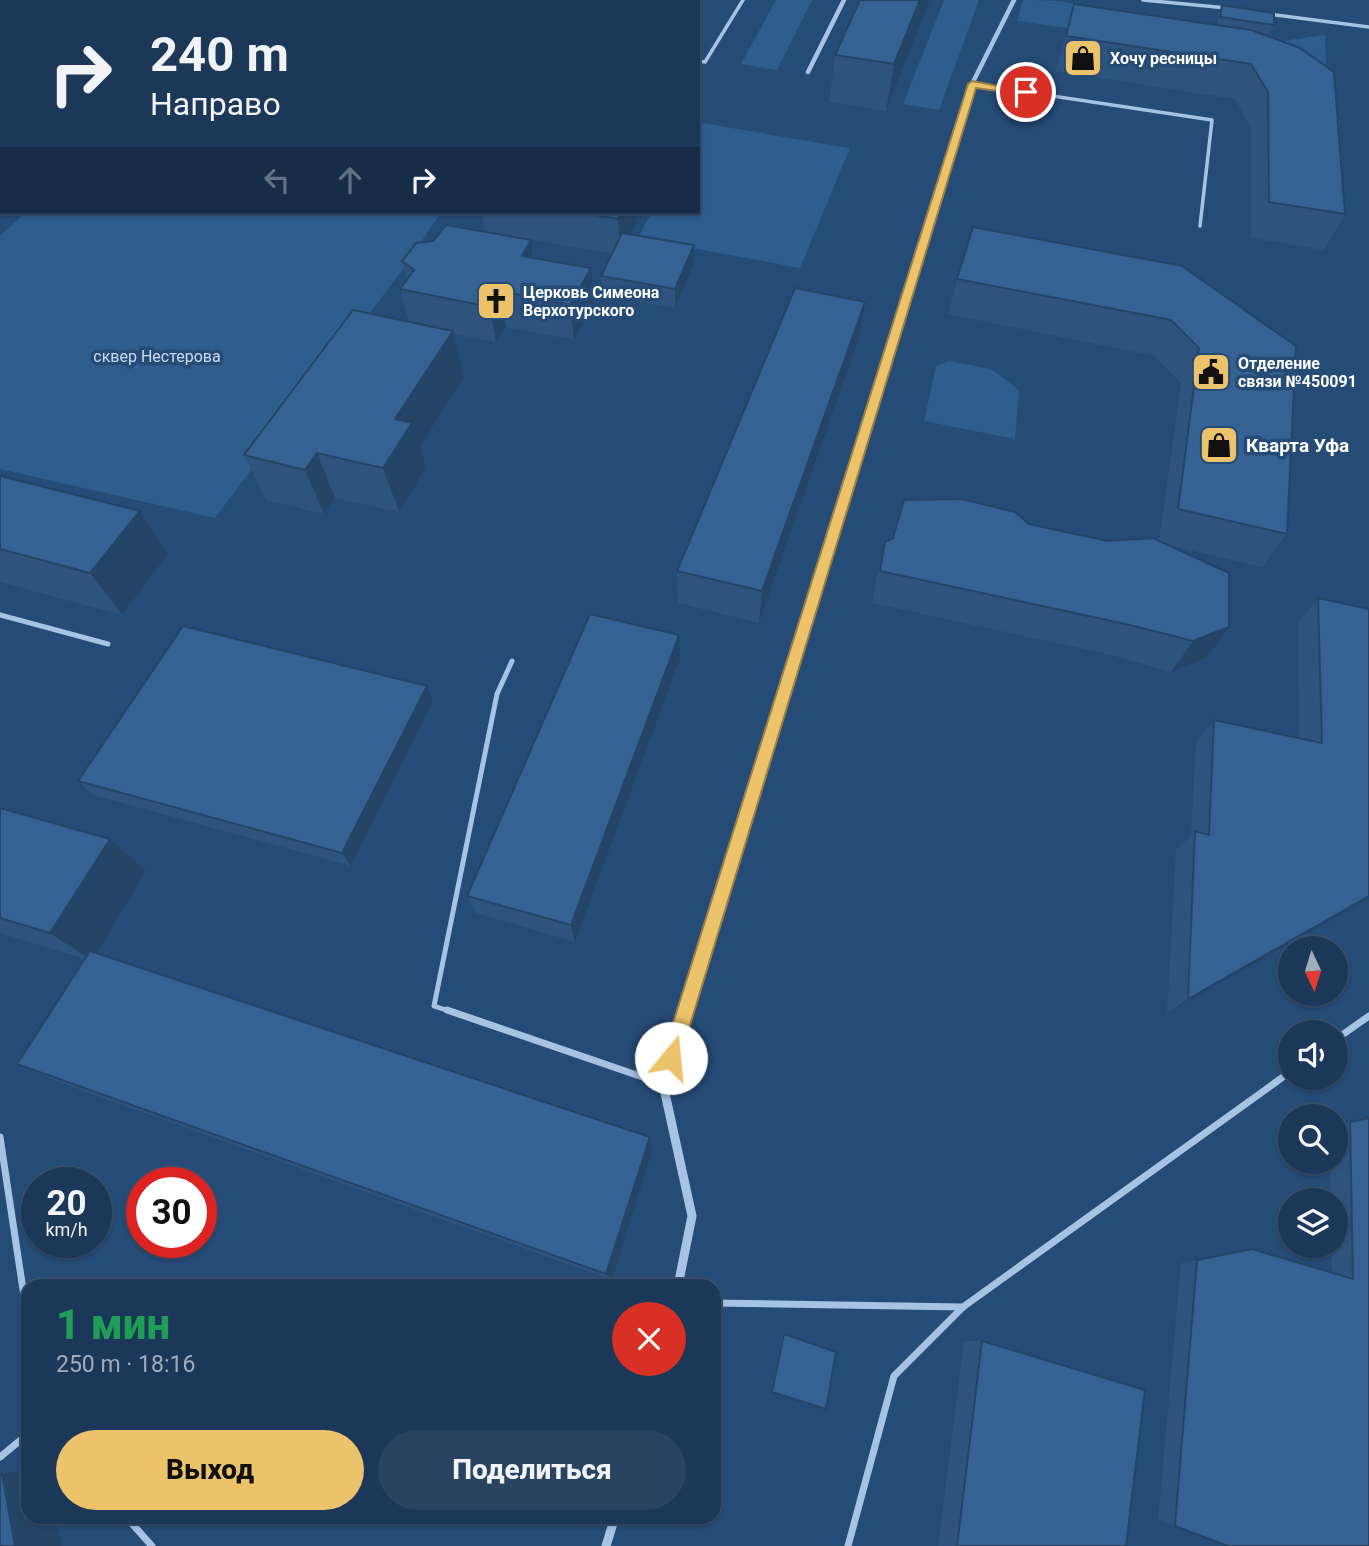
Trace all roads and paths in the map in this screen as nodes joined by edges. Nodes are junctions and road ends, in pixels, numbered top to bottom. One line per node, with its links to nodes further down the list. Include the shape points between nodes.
1 (743, 0): 9 (lane, via 705,62)
2 (844, 0): 10 (street)
3 (1014, 0): 11 (street)
4 (1143, 0): 5 (lane)
5 (1198, 2): 6 (lane)
6 (1239, 10)
7 (1267, 14): 8 (lane)
8 (1369, 27)
9 (700, 61)
10 (808, 72)
11 (972, 84): 12 (lane, via 1212,120); 19 (street)
12 (1200, 226)
13 (0, 615): 14 (lane)
14 (108, 644)
15 (512, 660): 19 (lane, via 497,694 433,1006)
16 (1369, 1016): 17 (lane)
17 (1348, 1031)
18 (1278, 1081): 24 (lane)
19 (663, 1084): 22 (street, via 692,1216)
20 (0, 1138): 21 (lane)
21 (21, 1279)
22 (679, 1279)
23 (721, 1303): 24 (lane)
24 (963, 1307): 31 (lane, via 894,1376)
25 (21, 1440): 26 (lane)
26 (0, 1457)
27 (132, 1524): 29 (lane)
28 (613, 1524): 30 (street)
29 (152, 1546)
30 (606, 1546)
31 (848, 1546)

